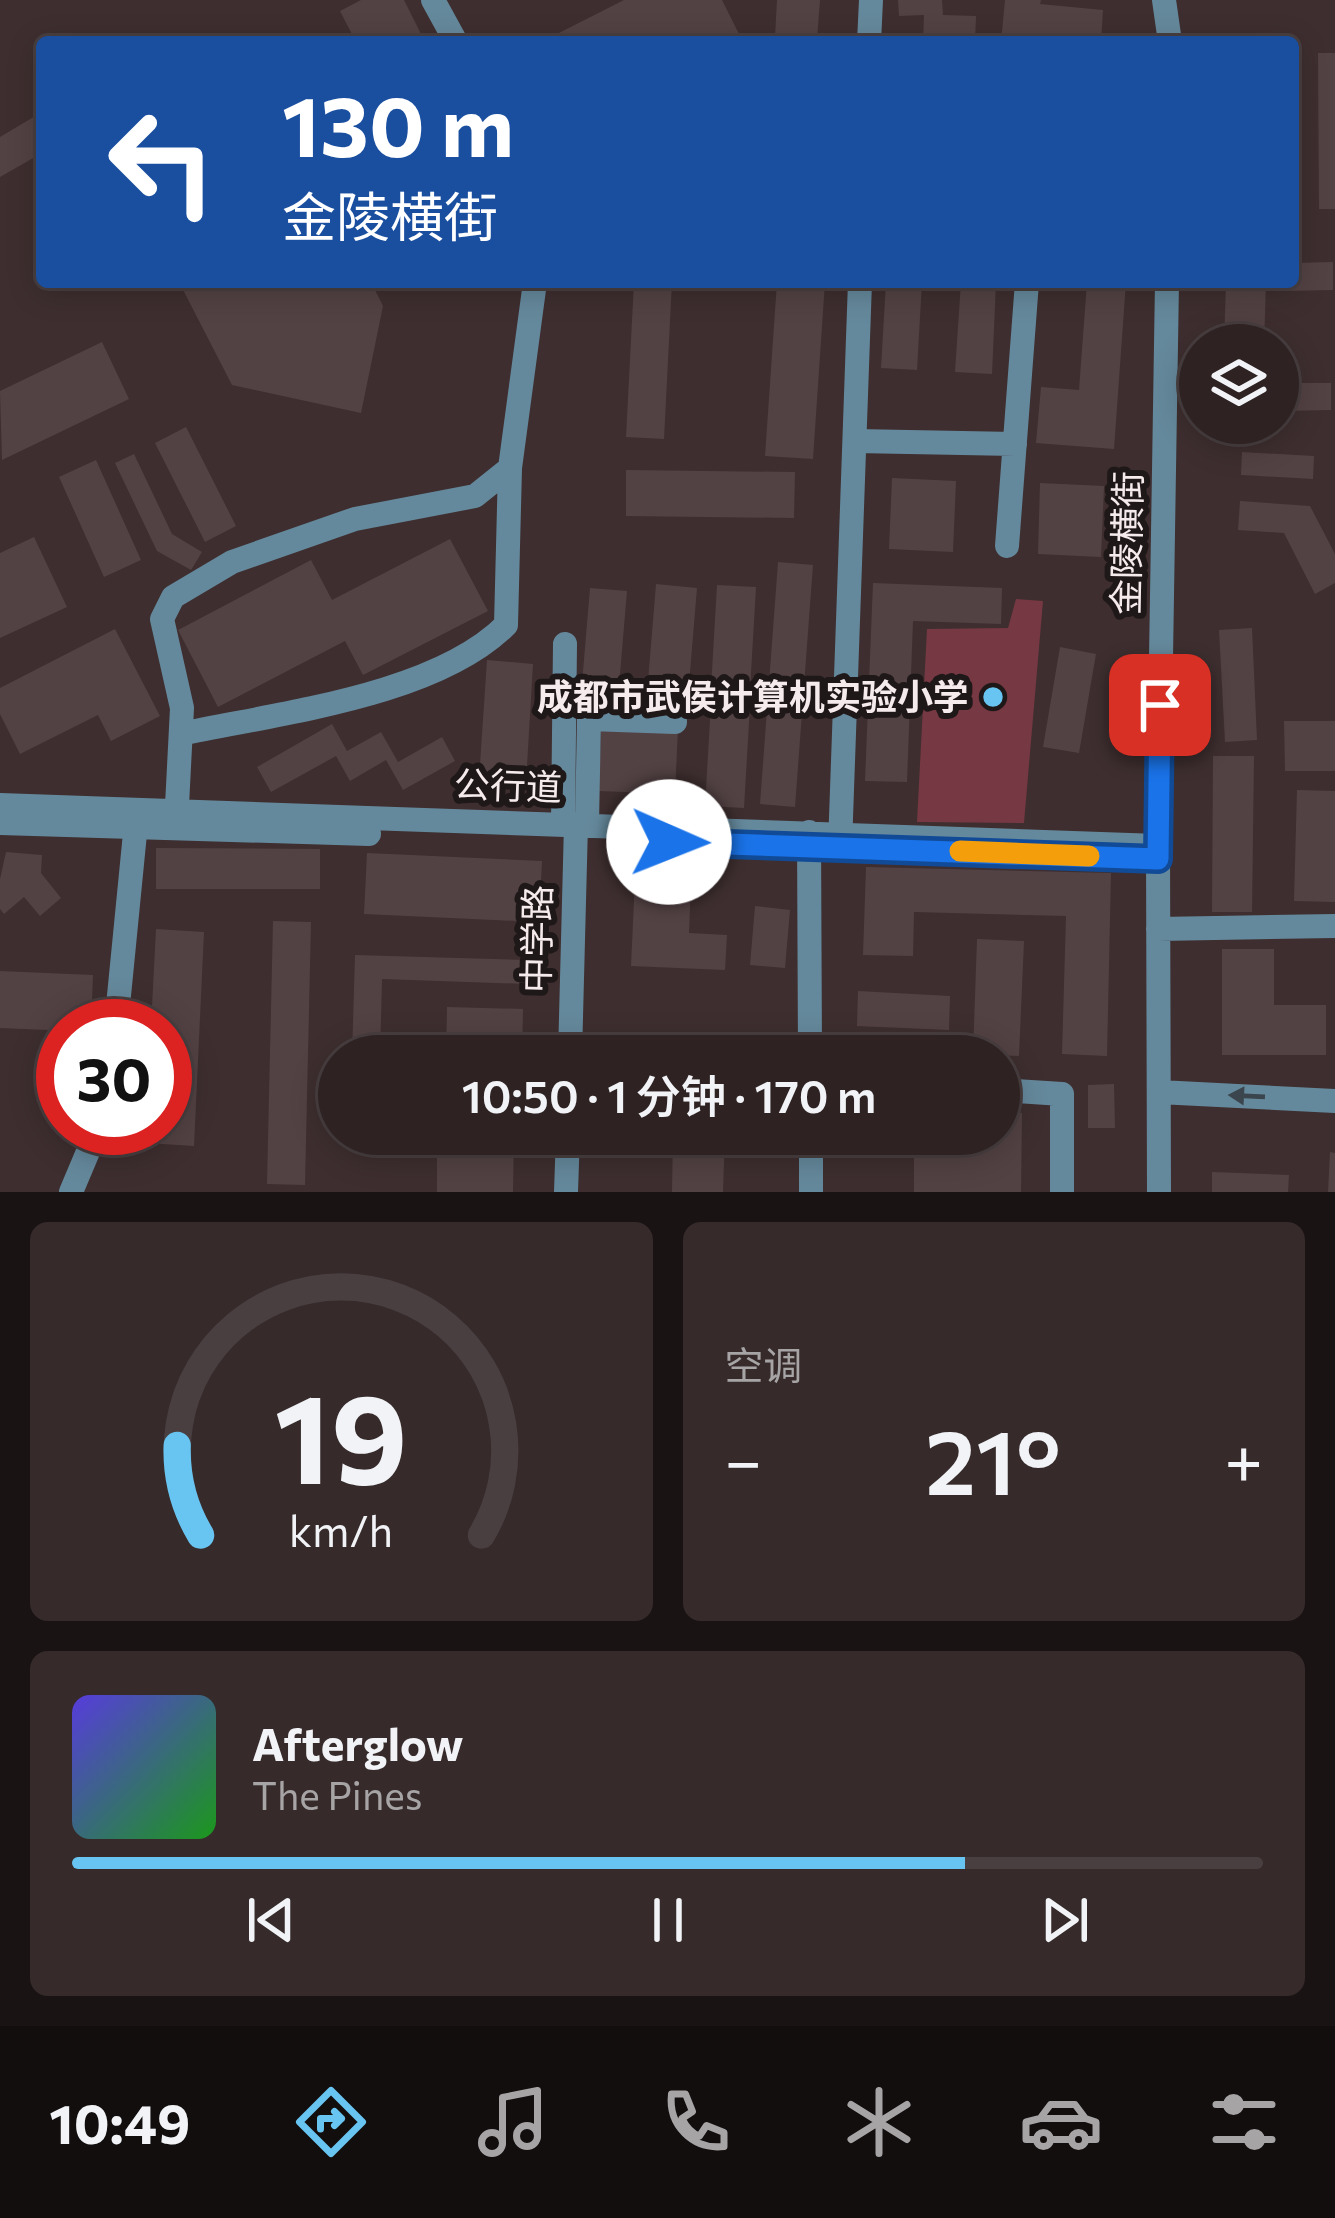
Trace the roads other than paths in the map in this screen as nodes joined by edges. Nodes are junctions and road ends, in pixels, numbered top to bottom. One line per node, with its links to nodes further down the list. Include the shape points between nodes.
1 (433, 0): 4 (street)
2 (871, 0): 5 (street)
3 (1164, 0): 6 (street)
4 (453, 36)
5 (869, 36)
6 (1169, 36)
7 (534, 288): 13 (street)
8 (860, 288): 11 (street)
9 (1028, 288): 12 (street)
10 (1167, 288): 25 (street, 金陵横街)
11 (855, 440): 12 (street); 24 (street)
12 (1015, 444): 14 (street)
13 (510, 468): 17 (street, via 506,625 486,644 398,686); 17 (street, via 475,496 355,519 232,562 173,597 162,619)
14 (1007, 546)
15 (565, 644): 22 (street)
16 (674, 722): 22 (street, via 589,719)
17 (181, 734): 20 (street)
18 (0, 805): 19 (street, 公行道)
19 (137, 817): 20 (street, 公行道); 21 (street, 公行道); 28 (street)
20 (176, 819): 22 (street, 公行道)
21 (0, 823)
22 (575, 828): 23 (street, 公行道); 29 (street, 中学路)
23 (809, 839): 24 (street, 公行道); 30 (street)
24 (840, 840): 25 (street, 公行道)
25 (1158, 852): 27 (street, 金陵横街)
26 (1335, 926): 27 (street)
27 (1158, 929): 32 (street, 金陵横街)
28 (119, 999)
29 (570, 1035)
30 (810, 1035)
31 (1020, 1091): 40 (street, via 1062,1094)
32 (1159, 1092): 33 (street, one-way to 32); 41 (street, 金陵横街)
33 (1335, 1101)
34 (87, 1155): 37 (street)
35 (567, 1155): 38 (street)
36 (811, 1155): 39 (street)
37 (71, 1192)
38 (566, 1192)
39 (811, 1192)
40 (1063, 1192)
41 (1159, 1192)

